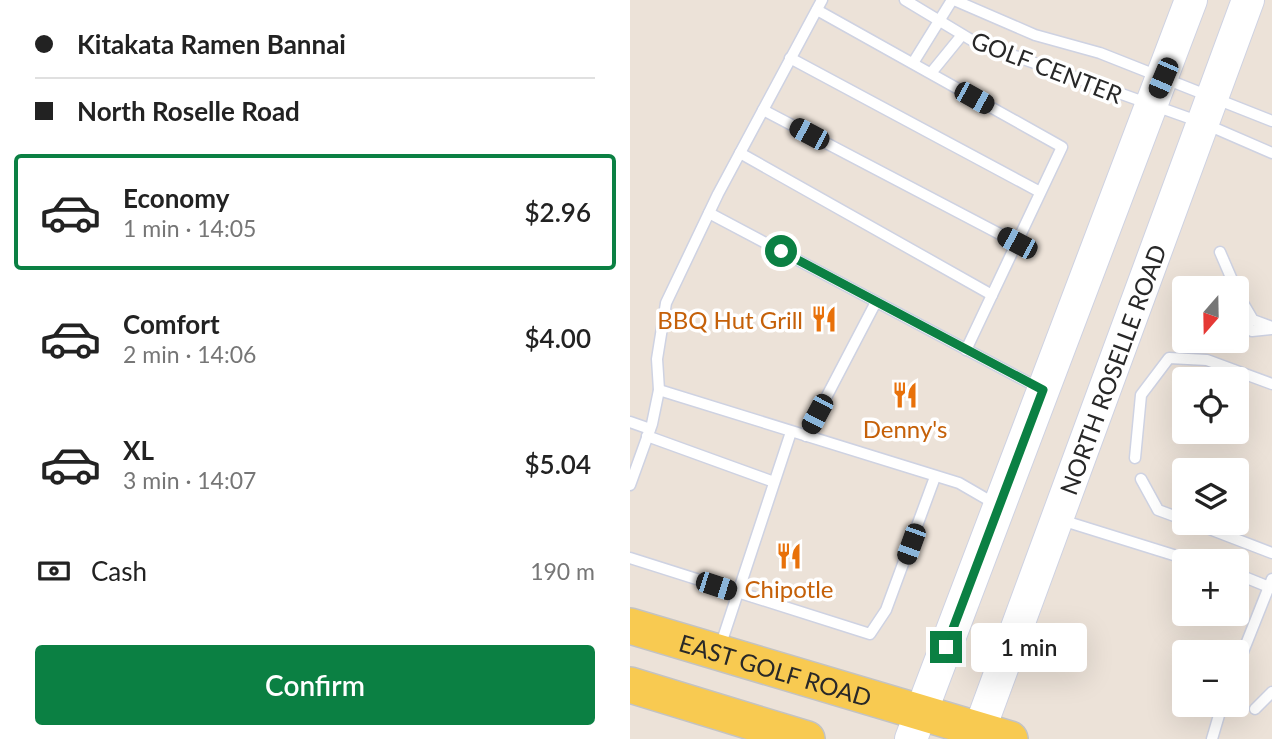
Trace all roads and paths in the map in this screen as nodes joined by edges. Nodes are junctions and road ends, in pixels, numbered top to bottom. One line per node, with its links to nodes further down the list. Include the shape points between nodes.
1 (905, 0): 6 (lane, GOLF CENTER)
2 (953, 0): 6 (lane); 11 (lane, GOLF CENTER, via 1034,35 1100,53)
3 (1191, 0): 11 (main road)
4 (1248, 0): 12 (main road, NORTH ROSELLE ROAD)
5 (819, 5): 8 (lane); 9 (lane)
6 (937, 21): 7 (lane, GOLF CENTER); 9 (lane)
7 (962, 35): 10 (lane); 11 (lane, GOLF CENTER)
8 (790, 58): 13 (lane); 17 (lane)
9 (913, 64): 10 (lane)
10 (931, 73): 17 (lane, via 1062,147)
11 (1157, 92): 12 (lane, GOLF CENTER); 12 (lane, GOLF CENTER); 30 (main road)
12 (1208, 109): 14 (lane, GOLF CENTER); 16 (lane, GOLF CENTER); 42 (main road, NORTH ROSELLE ROAD)
13 (763, 110): 15 (lane); 19 (lane)
14 (1272, 121)
15 (740, 153): 18 (lane); 22 (lane)
16 (1272, 153)
17 (1040, 192): 19 (lane)
18 (709, 213): 23 (lane); 29 (lane, via 666,303 657,359)
19 (1017, 243): 22 (lane)
20 (1220, 252): 21 (lane)
21 (1230, 276)
22 (992, 295): 27 (lane)
23 (876, 302): 27 (lane); 34 (lane)
24 (1250, 315): 25 (lane)
25 (1272, 328): 26 (lane)
26 (1250, 329)
27 (966, 350): 30 (lane)
28 (1272, 384): 35 (lane, via 1207,360 1169,358 1141,395)
29 (659, 390): 32 (lane); 33 (lane)
30 (1043, 390): 40 (main road)
31 (630, 422): 33 (lane)
32 (791, 432): 34 (lane); 38 (lane)
33 (649, 433): 38 (lane); 39 (lane)
34 (806, 436): 36 (lane)
35 (1135, 458)
36 (935, 477): 40 (lane, via 959,483); 49 (lane, via 886,610 870,634)
37 (1142, 479): 41 (lane, via 1158,510)
38 (774, 482): 49 (lane)
39 (630, 485)
40 (1000, 507): 57 (main road)
41 (1172, 515)
42 (1056, 518): 45 (lane); 58 (main road, NORTH ROSELLE ROAD)
43 (1226, 535): 44 (lane)
44 (1272, 553)
45 (1172, 554)
46 (630, 558): 49 (lane)
47 (1249, 577): 48 (lane)
48 (1270, 583): 51 (lane)
49 (737, 593): 52 (lane)
50 (630, 626): 52 (main road, EAST GOLF ROAD)
51 (1248, 640)
52 (718, 653): 57 (main road, EAST GOLF ROAD)
53 (630, 685): 59 (main road)
54 (1272, 692): 55 (lane)
55 (1255, 709)
56 (1218, 717): 60 (lane)
57 (916, 726): 58 (main road, EAST GOLF ROAD)
58 (988, 736)
59 (807, 739)
60 (1212, 739)

